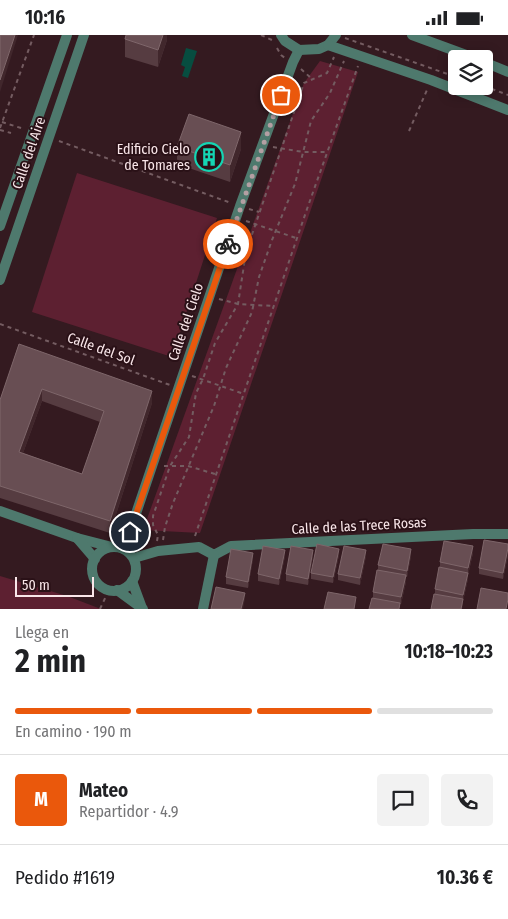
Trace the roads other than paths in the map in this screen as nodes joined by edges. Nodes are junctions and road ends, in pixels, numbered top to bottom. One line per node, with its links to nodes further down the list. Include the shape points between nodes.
1 (67, 35): 12 (street, Calle del Aire)
2 (84, 35): 13 (street, Calle del Aire)
3 (281, 35): 7 (street)
4 (336, 35): 6 (street)
5 (412, 35): 8 (street)
6 (328, 45): 7 (street, via 320,49); 11 (street)
7 (299, 50): 18 (street, Calle del Cielo, via 236,218)
8 (453, 50)
9 (493, 66): 10 (street)
10 (508, 72)
11 (508, 111)
12 (0, 226)
13 (0, 280)
14 (0, 511): 16 (street)
15 (508, 534): 19 (street, Calle de las Trece Rosas, via 230,546)
16 (77, 538): 17 (street); 21 (street)
17 (112, 547): 18 (street); 21 (street)
18 (124, 549): 20 (street)
19 (214, 555): 20 (street, via 199,547 160,551); 25 (street)
20 (134, 558): 22 (street, via 136,571)
21 (94, 559): 23 (street, via 92,570 95,580)
22 (132, 581): 23 (street, via 124,589); 24 (street)
23 (113, 590): 24 (street)
24 (143, 609)
25 (203, 609)

